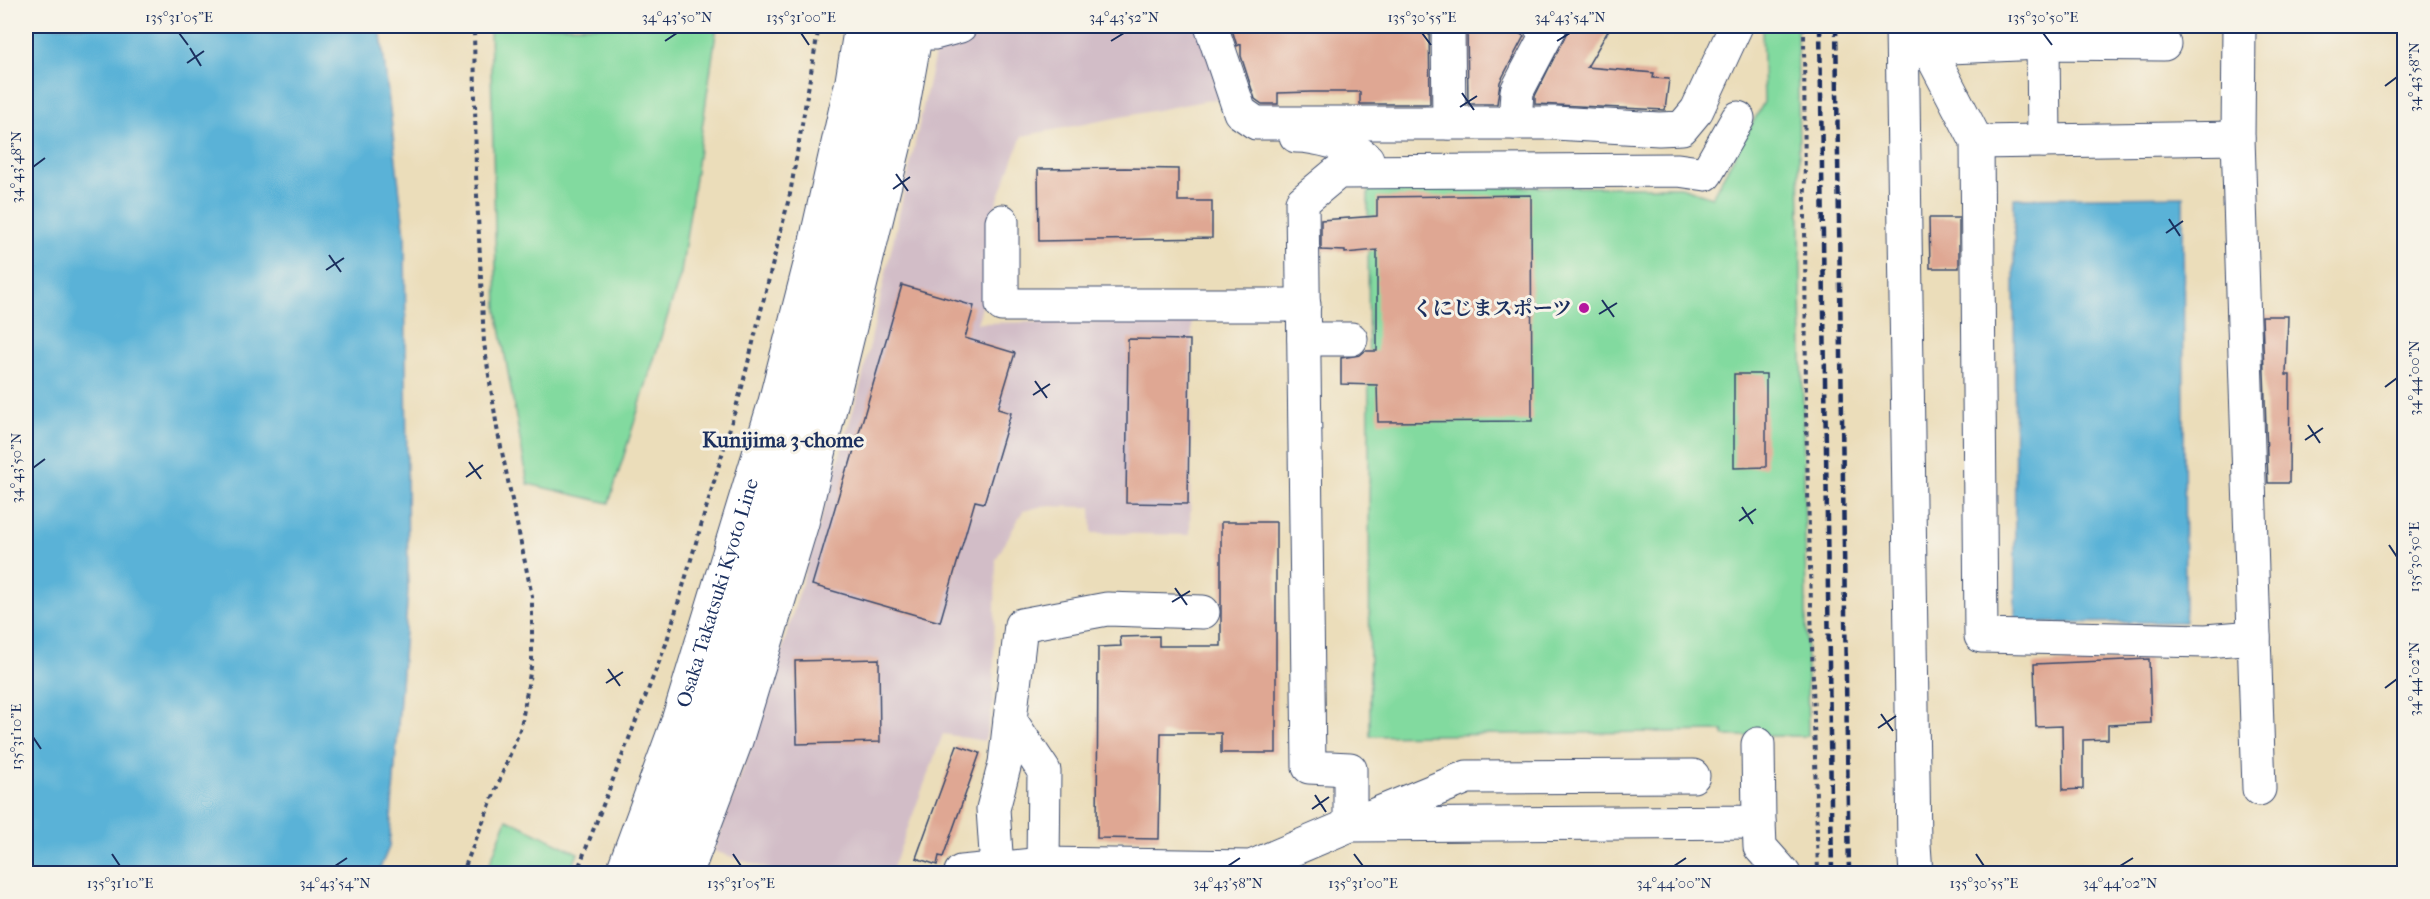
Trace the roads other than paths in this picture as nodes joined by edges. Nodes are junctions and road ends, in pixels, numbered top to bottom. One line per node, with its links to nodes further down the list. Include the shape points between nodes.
1 (861, 26): 35 (street, Osaka Takatsuki Kyoto Line, via 816,241 776,402 677,724)
2 (960, 26): 9 (street, via 934,33)
3 (1211, 26): 14 (street, via 1240,112 1256,123)
4 (1448, 26): 15 (street)
5 (1540, 26): 16 (street, via 1549,30 1516,91)
6 (1736, 26): 16 (street, via 1696,110 1682,128)
7 (1902, 26): 40 (street)
8 (2239, 26): 17 (street)
9 (907, 28): 36 (street, Osaka Takatsuki Kyoto Line, via 883,71 809,390 707,734); 37 (street, via 899,127 802,523 736,741)
10 (1926, 37): 11 (street); 19 (street)
11 (2043, 43): 12 (street); 18 (street)
12 (2164, 44)
13 (1738, 117): 20 (street, via 1706,174 1678,170)
14 (1282, 123): 15 (street); 20 (street, via 1282,136 1311,136 1361,153 1367,159)
15 (1449, 123): 16 (street)
16 (1515, 123)
17 (2238, 138): 18 (street); 26 (street)
18 (2044, 141): 19 (street)
19 (1977, 142): 26 (street, via 1982,636 2206,641)
20 (1367, 170): 22 (street, via 1338,172 1302,202)
21 (1002, 221): 22 (street, via 1002,305)
22 (1304, 305): 23 (street)
23 (1304, 339): 24 (street); 32 (street, via 1309,767 1350,769)
24 (1351, 339)
25 (1203, 612): 27 (street, via 1107,609 1021,625)
26 (2254, 637): 30 (street)
27 (1010, 720): 33 (street, via 1044,771); 34 (street, via 1005,763 993,809)
28 (1758, 744): 31 (street)
29 (1693, 776): 32 (street, via 1467,777)
30 (2259, 789)
31 (1759, 822): 32 (street); 39 (street, via 1760,847)
32 (1350, 825): 33 (street, via 1251,867)
33 (1043, 864): 34 (street)
34 (997, 868): 38 (street)
35 (622, 873)
36 (655, 873)
37 (686, 873)
38 (961, 873)
39 (1784, 873)
40 (1916, 873)

